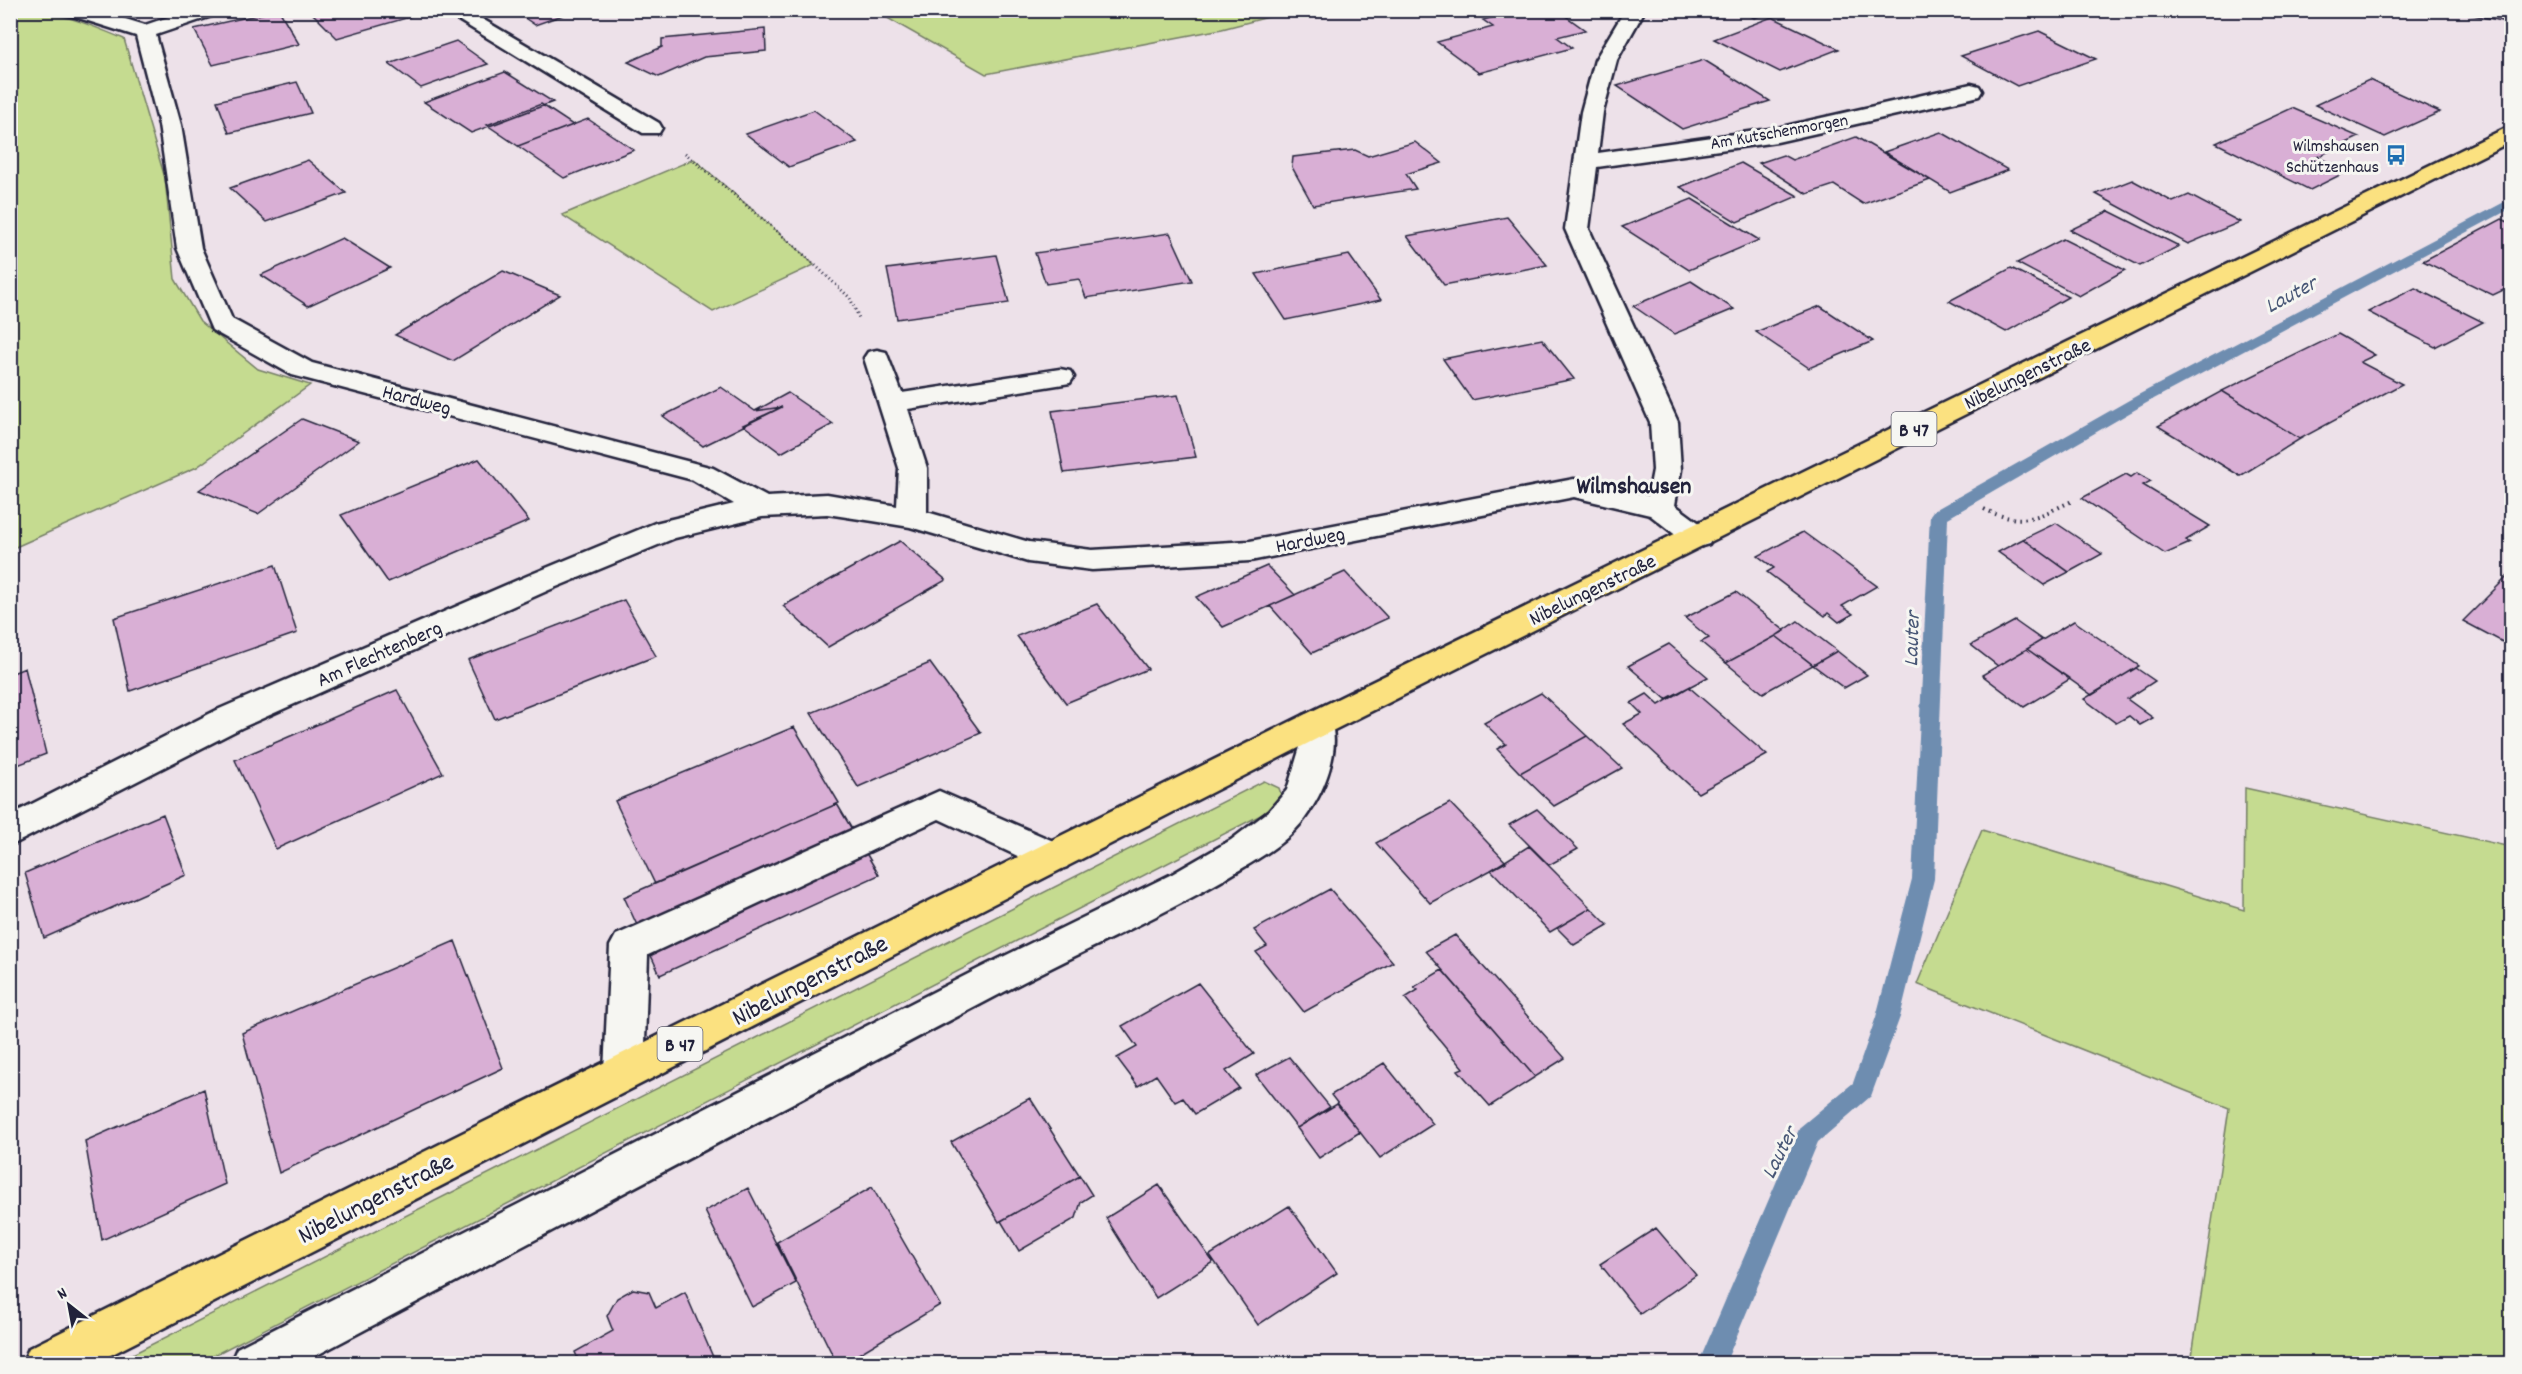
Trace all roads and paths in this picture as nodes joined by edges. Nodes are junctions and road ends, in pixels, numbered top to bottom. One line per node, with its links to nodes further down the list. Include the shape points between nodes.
1 (73, 10): 5 (street)
2 (211, 10): 5 (street)
3 (452, 10): 7 (street)
4 (1635, 10): 9 (street, via 1606,60 1592,112)
5 (145, 32): 14 (street, Hardweg, via 170,125 189,248 221,324 302,369 703,474)
6 (1971, 91): 9 (street, Am Kutschenmorgen, via 1777,135)
7 (651, 128): 10 (path, via 694,159 850,298)
8 (2511, 132): 18 (main road, Nibelungenstraße / B 47)
9 (1585, 162): 15 (street, via 1577,229 1664,422 1667,470)
10 (878, 358): 12 (street)
11 (1060, 377): 12 (street)
12 (891, 403): 17 (street, via 912,468)
13 (2072, 501): 16 (path, via 2026,522 2006,520)
14 (762, 507): 17 (street, Hardweg, via 826,504); 20 (street, Am Flechtenberg, via 666,530 528,588 229,719)
15 (1660, 508): 17 (street, Hardweg, via 1574,488 1250,551 1092,560 1028,552); 18 (street, Hardweg)
16 (1984, 509)
17 (912, 518)
18 (1698, 537): 19 (main road, Nibelungenstraße / B 47)
19 (1316, 724): 21 (main road, Nibelungenstraße / B 47); 24 (street, via 1317,747 1303,795 1282,821 1244,850 1185,884)
20 (10, 832)
21 (1054, 857): 22 (main road, Nibelungenstraße / B 47); 22 (street, via 939,804 629,946)
22 (624, 1072): 23 (main road, Nibelungenstraße / B 47)
23 (45, 1364)
24 (253, 1364)

